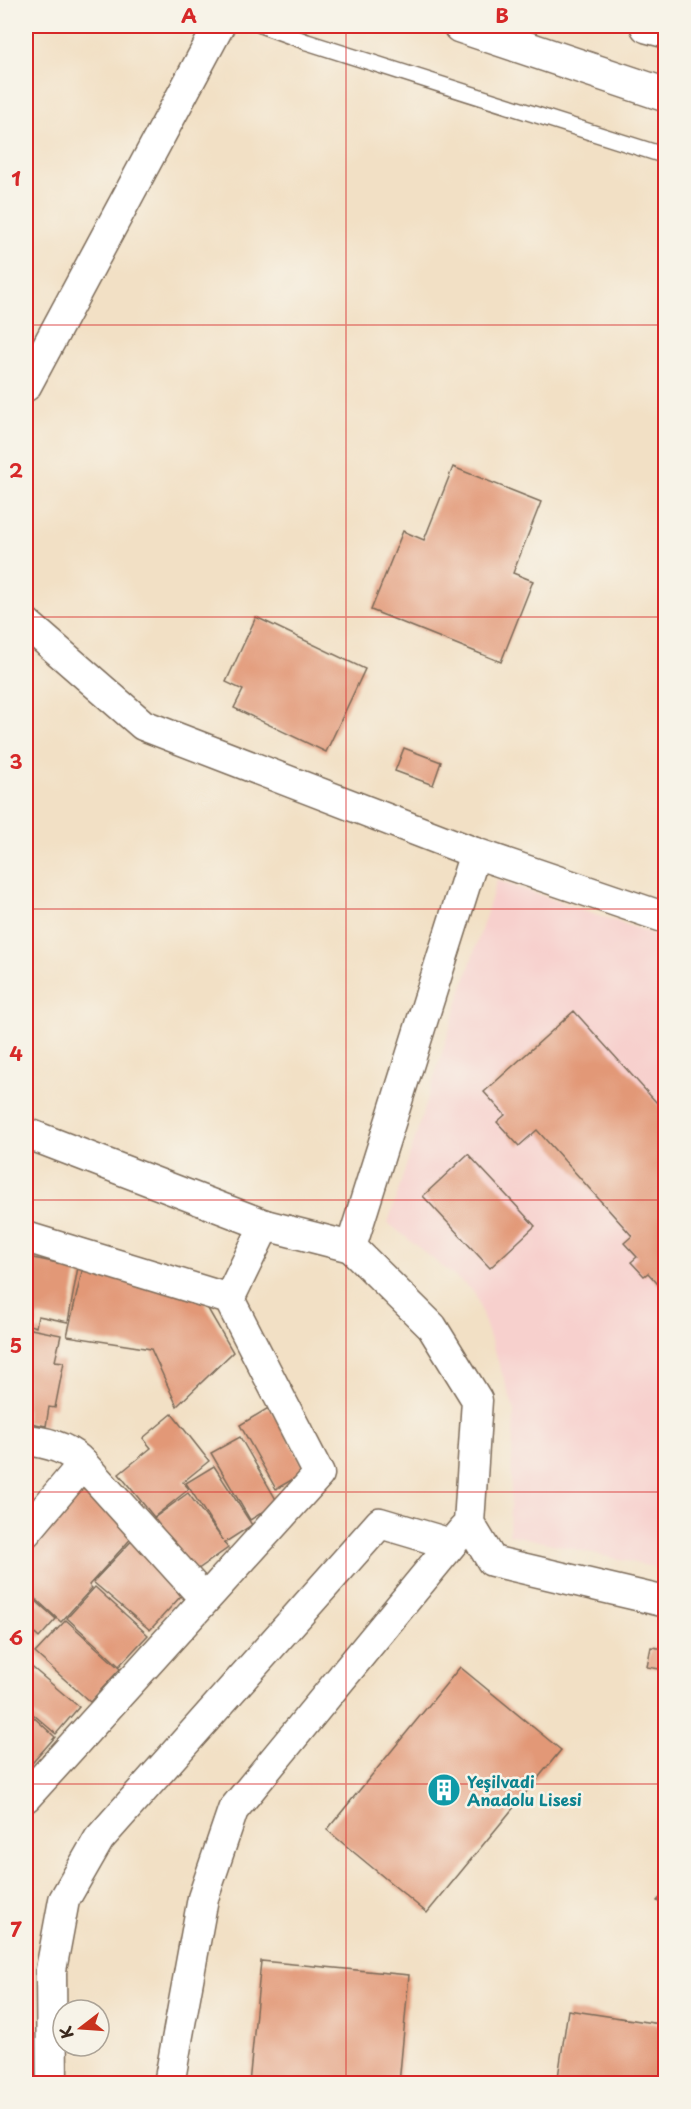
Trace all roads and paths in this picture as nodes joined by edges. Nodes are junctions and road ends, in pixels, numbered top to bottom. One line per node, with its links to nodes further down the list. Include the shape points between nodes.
1 (219, 26): 8 (street)
2 (263, 26): 7 (lane)
3 (460, 26): 6 (main road)
4 (647, 26): 5 (main road)
5 (666, 31)
6 (666, 95)
7 (666, 156)
8 (26, 386)
9 (26, 623): 10 (street, via 143,725)
10 (475, 853): 11 (street); 15 (street)
11 (666, 918)
12 (26, 1133): 13 (street)
13 (265, 1225): 15 (street); 16 (street)
14 (26, 1237): 16 (street)
15 (351, 1247): 20 (street, via 432,1327 477,1400)
16 (229, 1299): 21 (street, via 319,1474)
17 (26, 1440): 18 (street, via 43,1442 75,1455)
18 (83, 1464): 19 (street); 21 (street)
19 (26, 1532)
20 (460, 1533): 22 (street, via 492,1561); 24 (street, via 380,1523 99,1839 64,1900 51,1970); 25 (street, via 233,1810 203,1898)
21 (205, 1599): 23 (street)
22 (666, 1602)
23 (26, 1797)
24 (52, 2084)
25 (169, 2084)

